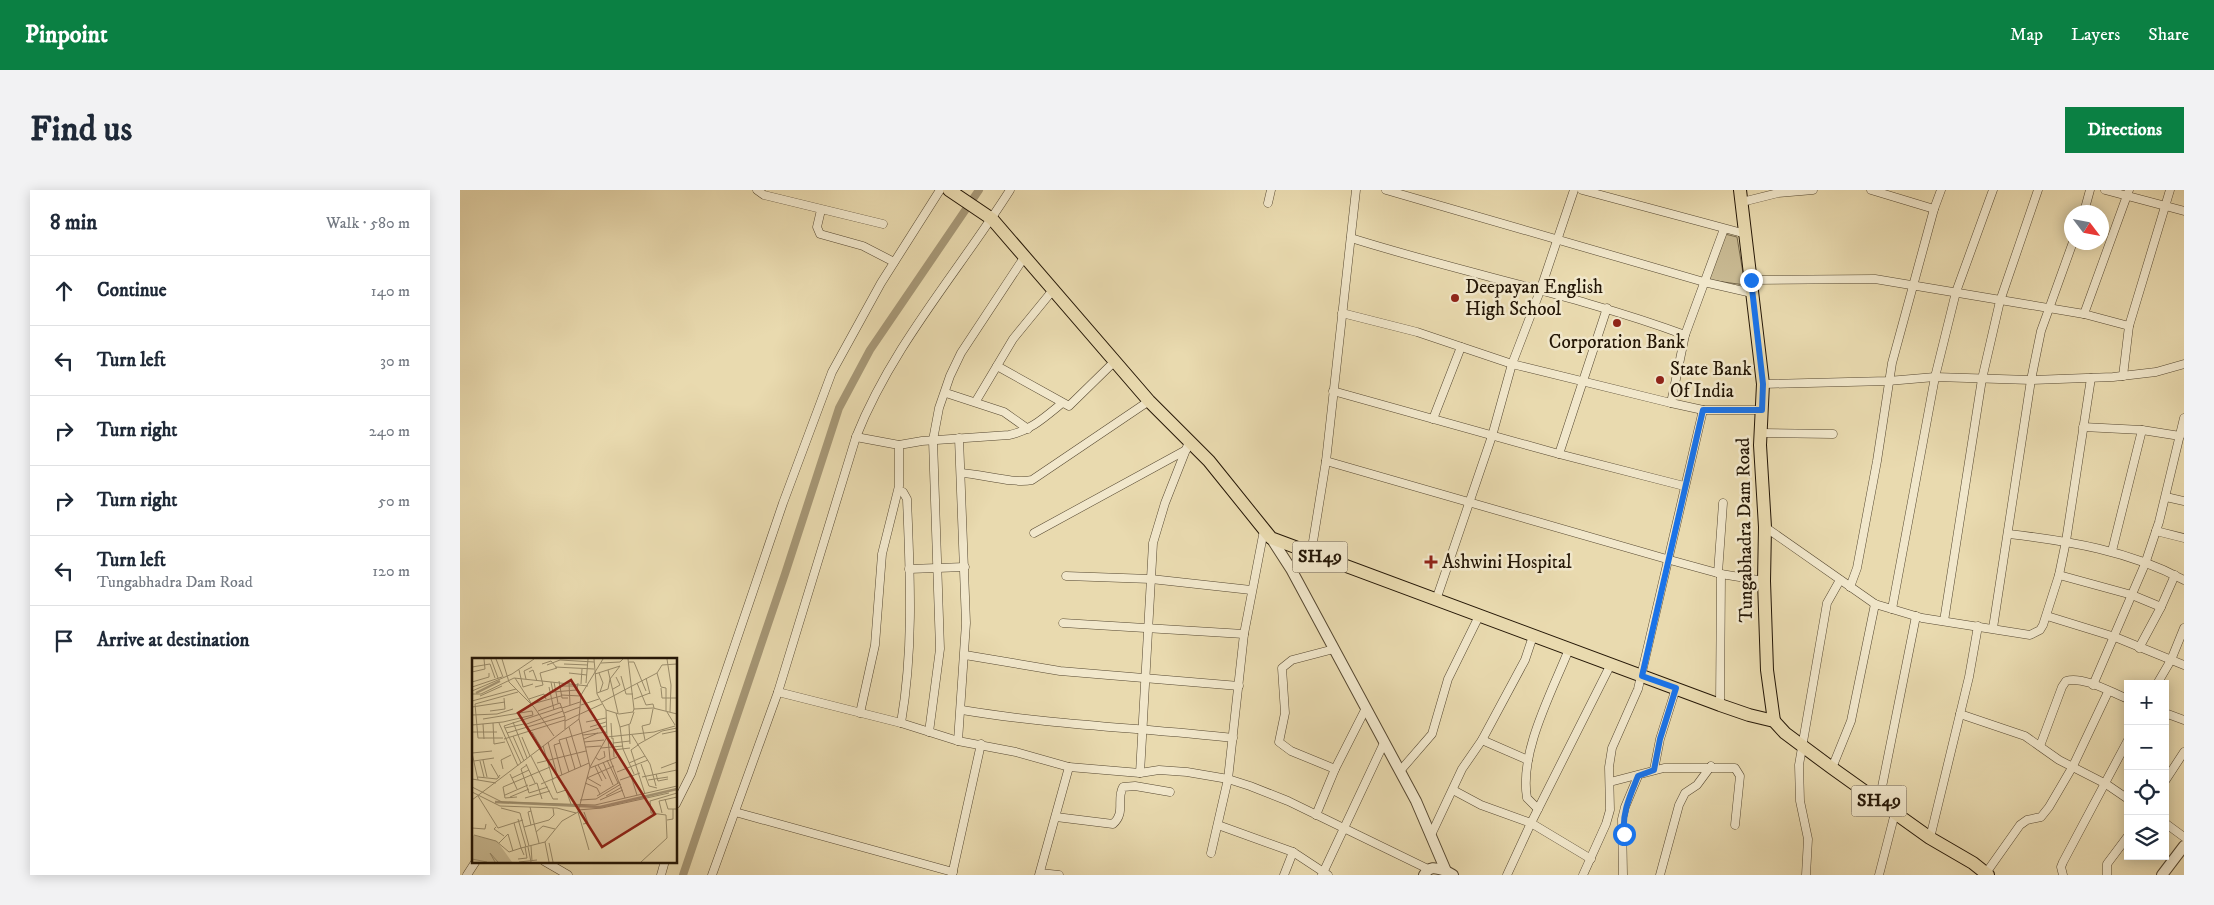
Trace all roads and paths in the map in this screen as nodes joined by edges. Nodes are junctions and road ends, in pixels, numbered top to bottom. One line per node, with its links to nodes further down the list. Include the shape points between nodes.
1 (757, 190): 24 (street, via 764,195)
2 (940, 190): 34 (street)
3 (949, 190): 26 (main road, SH49)
4 (1010, 190): 26 (street)
5 (1271, 190): 20 (street)
6 (1356, 190): 30 (street)
7 (1386, 190): 31 (street)
8 (1574, 190): 31 (street)
9 (1582, 190): 28 (street)
10 (1813, 190): 19 (street)
11 (1871, 190): 23 (street)
12 (1941, 190): 23 (street)
13 (1993, 190): 40 (street)
14 (2038, 190): 41 (street)
15 (2090, 190): 21 (street)
16 (2105, 190): 18 (street)
17 (2170, 190): 22 (street)
18 (2128, 193): 22 (street); 45 (street)
19 (1741, 196): 29 (main road, Tungabhadra Dam Road)
20 (1268, 204)
21 (2086, 205)
22 (2165, 205): 25 (street); 46 (street)
23 (1934, 209): 36 (street)
24 (821, 210): 27 (street); 34 (street, via 817,227 820,234 863,246)
25 (2184, 211)
26 (990, 217): 33 (main road, SH49); 78 (street, via 888,370)
27 (883, 224)
28 (1724, 229): 29 (street); 35 (street)
29 (1746, 234): 37 (main road, Tungabhadra Dam Road)
30 (1352, 238): 39 (street); 44 (street)
31 (1557, 238): 35 (street); 39 (street)
32 (2070, 250): 43 (street)
33 (1026, 256): 38 (main road, SH49); 62 (street, via 961,353)
34 (894, 262): 186 (street, via 847,343 816,411 691,774)
35 (1704, 282): 37 (street); 47 (street)
36 (1914, 283): 37 (street, via 1875,279); 40 (street); 58 (street)
37 (1752, 287): 60 (main road, Tungabhadra Dam Road)
38 (1054, 290): 49 (main road, SH49); 52 (street, via 1013,339)
39 (1540, 291): 42 (street); 50 (street)
40 (1956, 292): 41 (street); 53 (street)
41 (2000, 301): 43 (street); 56 (street)
42 (1607, 308): 47 (street); 59 (street)
43 (2050, 308): 45 (street); 57 (street, via 2041,331)
44 (1342, 313): 48 (street); 61 (street)
45 (2084, 314): 46 (street)
46 (2129, 326): 54 (street)
47 (1686, 335): 65 (street)
48 (1461, 347): 50 (street); 70 (street)
49 (1115, 361): 63 (main road, SH49); 66 (street, via 1072,405)
50 (1512, 364): 59 (street); 76 (street)
51 (2184, 364): 54 (street)
52 (997, 366): 64 (street); 66 (street)
53 (1936, 376): 56 (street); 58 (street); 120 (street)
54 (2123, 376): 55 (street)
55 (2091, 378): 57 (street); 71 (street)
56 (1982, 379): 57 (street); 124 (street)
57 (2031, 380): 96 (street)
58 (1888, 381): 60 (street); 114 (street, via 1877,461)
59 (1583, 382): 65 (street); 83 (street)
60 (1763, 384): 68 (main road, Tungabhadra Dam Road)
61 (1333, 391): 70 (street); 84 (street)
62 (946, 393): 64 (street); 80 (street, via 939,408)
63 (1149, 401): 82 (main road, SH49); 85 (street, via 1032,480 1022,482)
64 (976, 402): 72 (street, via 1011,416)
65 (1671, 402): 67 (street)
66 (1061, 404): 72 (street)
67 (1703, 410): 68 (street); 86 (street)
68 (1762, 410): 74 (main road, Tungabhadra Dam Road)
69 (2184, 418): 77 (street)
70 (1433, 419): 76 (street)
71 (2083, 427): 73 (street); 98 (street)
72 (1028, 429): 79 (street, via 1009,435)
73 (2142, 430): 77 (street); 99 (street)
74 (1761, 433): 75 (street); 92 (main road, Tungabhadra Dam Road)
75 (1832, 434)
76 (1492, 436): 83 (street); 91 (street)
77 (2180, 436): 88 (street)
78 (856, 437): 81 (street); 146 (street)
79 (959, 438): 80 (street); 85 (street)
80 (933, 440): 81 (street); 104 (street)
81 (899, 445): 87 (street)
82 (1188, 446): 94 (street); 95 (main road, SH49, via 1209,461); 110 (street, via 1158,522 1153,542)
83 (1559, 454): 86 (street)
84 (1326, 462): 91 (street); 100 (street)
85 (961, 473): 103 (street)
86 (1684, 486): 101 (street)
87 (899, 491): 105 (street, via 907,499); 152 (street, via 882,554 875,645)
88 (2166, 497): 89 (street); 93 (street)
89 (2184, 500)
90 (1722, 503): 106 (street)
91 (1470, 504): 101 (street); 117 (street)
92 (1764, 527): 111 (street); 113 (main road, Tungabhadra Dam Road)
93 (2156, 531): 97 (street); 102 (street)
94 (1034, 533)
95 (1267, 534): 100 (main road, SH49); 115 (street); 134 (street, via 1291,569)
96 (2009, 534): 98 (street); 128 (street)
97 (2184, 538)
98 (2066, 541): 99 (street); 107 (street)
99 (2112, 551): 102 (street)
100 (1310, 554): 117 (main road, SH49)
101 (1670, 560): 106 (street); 140 (street)
102 (2145, 564): 108 (street); 116 (street)
103 (965, 567): 104 (street); 136 (street)
104 (937, 568): 105 (street); 159 (street, via 940,649)
105 (909, 569): 157 (street, via 909,671)
106 (1720, 573): 113 (street); 149 (street)
107 (2059, 575): 116 (street); 123 (street)
108 (2175, 575): 112 (street); 119 (street)
109 (1066, 576): 110 (street)
110 (1151, 579): 115 (street); 127 (street)
111 (1840, 580): 114 (street); 165 (street, via 1827,603)
112 (2184, 580)
113 (1764, 582): 155 (main road, Tungabhadra Dam Road, via 1767,670)
114 (1850, 587): 118 (street)
115 (1250, 590): 130 (street)
116 (2132, 595): 119 (street); 132 (street)
117 (1436, 600): 121 (main road, SH49)
118 (1875, 604): 120 (street); 173 (street, via 1852,721)
119 (2162, 607): 133 (street)
120 (1892, 609): 122 (street)
121 (1479, 616): 131 (main road, SH49); 176 (street, via 1451,672 1432,734)
122 (1916, 616): 124 (street); 187 (street)
123 (2047, 616): 128 (street, via 2040,630 2030,635); 132 (street)
124 (1944, 620): 126 (street)
125 (1064, 623): 127 (street)
126 (1978, 626): 128 (street); 153 (street)
127 (1149, 628): 130 (street); 141 (street)
128 (1993, 628)
129 (2184, 628): 137 (street)
130 (1244, 634): 144 (street)
131 (1533, 636): 135 (main road, SH49); 161 (street)
132 (2115, 637): 133 (street); 143 (street)
133 (2139, 648): 137 (street)
134 (1334, 649): 150 (street); 174 (street, via 1292,660 1282,668 1284,713 1279,742 1291,752)
135 (1569, 649): 138 (main road, SH49); 169 (street)
136 (965, 655): 141 (street, via 1060,671); 151 (street)
137 (2171, 660): 139 (street); 142 (street)
138 (1612, 664): 140 (main road, SH49); 188 (street)
139 (2184, 665)
140 (1642, 676): 145 (main road, SH49); 181 (street, via 1612,748)
141 (1144, 678): 144 (street); 158 (street)
142 (2159, 680)
143 (2093, 685): 147 (street); 166 (street, via 2066,681)
144 (1239, 686): 160 (street)
145 (1676, 688): 149 (main road, SH49); 175 (street)
146 (778, 692): 152 (street); 189 (street)
147 (2108, 692): 148 (street); 171 (street)
148 (2124, 697)
149 (1720, 705): 155 (main road, SH49)
150 (1366, 708): 163 (street); 174 (street)
151 (962, 710): 158 (street, via 1045,722); 162 (street)
152 (860, 713): 157 (street)
153 (1960, 714): 166 (street, via 2014,732); 200 (street)
154 (2169, 714): 156 (street)
155 (1774, 720): 165 (main road, SH49)
156 (2184, 720)
157 (901, 723): 159 (street)
158 (1143, 728): 160 (street); 177 (street)
159 (929, 732): 162 (street)
160 (1233, 738): 180 (street)
161 (1482, 740): 169 (street); 183 (street, via 1462,769)
162 (958, 741): 164 (street)
163 (1384, 743): 176 (street); 197 (street)
164 (981, 744): 172 (street); 211 (street)
165 (1803, 746): 173 (main road, SH49); 226 (street, via 1799,782 1808,838)
166 (2040, 746): 171 (street)
167 (2124, 748): 182 (street)
168 (2184, 752): 178 (street)
169 (1528, 760): 188 (street, via 1527,798)
170 (1710, 766): 175 (street); 195 (street, via 1730,766 1739,771); 225 (street, via 1703,779 1685,792 1678,805)
171 (2073, 766): 182 (street); 215 (street, via 2045,813 2020,825)
172 (1069, 767): 177 (street); 192 (street)
173 (1832, 768): 187 (main road, SH49)
174 (1335, 769): 191 (street)
175 (1654, 770): 179 (street)
176 (1400, 771): 198 (street)
177 (1140, 773): 180 (street, via 1159,770 1186,772)
178 (2169, 775)
179 (1638, 776): 181 (street); 224 (street, via 1622,819)
180 (1228, 780): 191 (street, via 1250,786); 194 (street)
181 (1610, 782): 205 (street, via 1608,817)
182 (2106, 784): 185 (street); 209 (street)
183 (1454, 790): 193 (street, via 1481,805); 198 (street)
184 (1170, 792): 192 (street, via 1123,787 1121,811 1114,824)
185 (2124, 796)
186 (678, 800)
187 (1879, 802): 190 (main road, SH49)
188 (1538, 809): 193 (street)
189 (735, 812): 211 (street); 219 (street)
190 (1895, 813): 200 (main road, SH49); 227 (street)
191 (1316, 815): 197 (street)
192 (1056, 817): 213 (street)
193 (1531, 823): 205 (street); 222 (street)
194 (1218, 825): 203 (street); 204 (street)
195 (1735, 825)
196 (2169, 826): 199 (street)
197 (1343, 828): 210 (street); 214 (street)
198 (1431, 835): 212 (street)
199 (2184, 837)
200 (1930, 838): 215 (main road, SH49)
201 (2124, 841): 229 (street, via 2107,864)
202 (2184, 846): 230 (street)
203 (1293, 852): 214 (street); 221 (street)
204 (1211, 853)
205 (1590, 859): 223 (street)
206 (475, 862): 216 (street)
207 (546, 862): 217 (street)
208 (665, 862): 218 (street)
209 (2062, 871): 228 (street)
210 (1426, 872): 212 (street, via 1434,867)
211 (952, 873)
212 (1450, 873)
213 (1040, 874): 220 (street)
214 (1324, 874)
215 (1987, 874)
216 (467, 875)
217 (568, 875)
218 (661, 875)
219 (712, 875)
220 (1059, 875)
221 (1284, 875)
222 (1507, 875)
223 (1583, 875)
224 (1623, 875)
225 (1660, 875)
226 (1806, 875)
227 (1879, 875)
228 (2057, 875)
229 (2107, 875)
230 (2162, 875)

